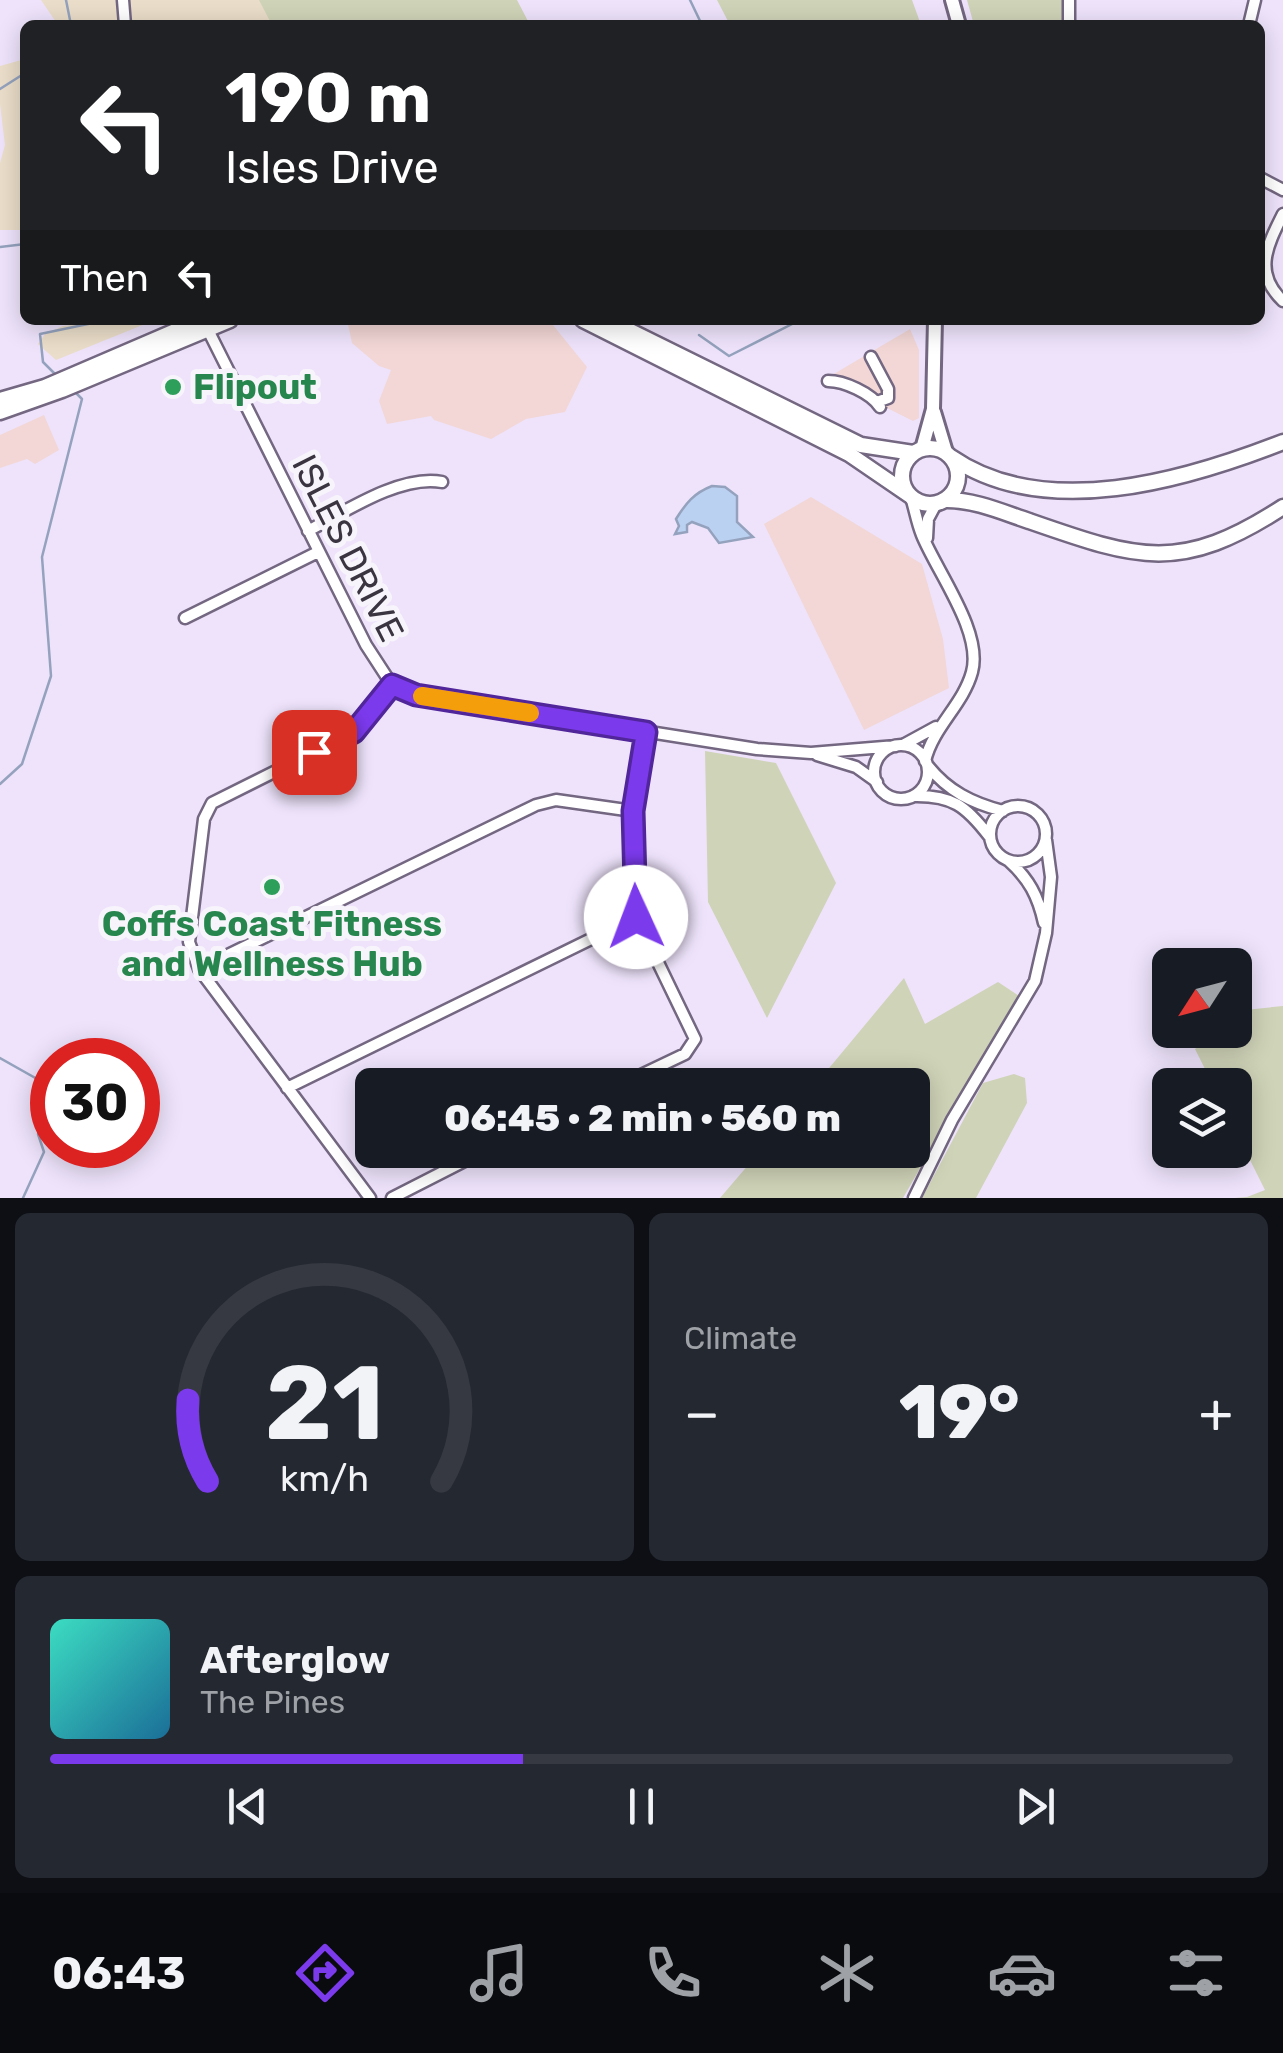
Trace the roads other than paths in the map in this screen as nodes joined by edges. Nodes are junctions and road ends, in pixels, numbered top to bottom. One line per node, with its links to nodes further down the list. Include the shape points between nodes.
1 (1283, 214): 2 (street)
2 (1265, 259)
3 (1265, 267): 4 (street)
4 (1283, 300)
5 (180, 325): 12 (highway)
6 (199, 325): 12 (highway)
7 (205, 325): 25 (street, ISLES DRIVE)
8 (593, 325): 22 (highway, via 849,454)
9 (618, 325): 19 (highway, via 861,445)
10 (935, 325): 16 (main road)
11 (871, 357): 13 (street, via 888,389 879,405)
12 (75, 379): 14 (highway)
13 (828, 381)
14 (58, 386): 15 (highway); 17 (highway)
15 (0, 400)
16 (933, 410): 19 (main road); 20 (main road)
17 (0, 412)
18 (1283, 442): 20 (highway, via 1181,476 1100,489 1011,484)
19 (918, 451): 20 (highway); 22 (highway, via 903,469)
20 (948, 454): 23 (highway, via 958,484)
21 (442, 482): 25 (street, via 377,495)
22 (910, 496): 23 (highway, via 927,505); 26 (street)
23 (942, 502): 24 (highway, via 988,507 1095,544 1175,555 1234,537); 26 (street, via 926,528)
24 (1283, 508)
25 (308, 531): 27 (street, ISLES DRIVE)
26 (929, 548): 30 (street, via 972,638 973,670)
27 (318, 552): 28 (street); 29 (street, ISLES DRIVE)
28 (185, 618)
29 (392, 685): 31 (street, ISLES DRIVE, via 416,695); 44 (street, via 354,732 208,808 189,942)
30 (944, 720): 32 (street); 34 (street)
31 (646, 732): 33 (street, ISLES DRIVE); 37 (street)
32 (899, 746): 33 (street); 34 (street, via 916,750); 35 (street, via 876,762)
33 (812, 753): 35 (street, via 856,767)
34 (926, 763): 36 (street, via 924,785); 38 (street, via 942,783)
35 (876, 782): 36 (street, via 892,797)
36 (913, 796): 39 (street, via 939,795 971,814)
37 (633, 811): 42 (street); 44 (street, via 556,800 536,805)
38 (1002, 811): 39 (street); 40 (street, via 1022,806 1036,812)
39 (990, 837): 41 (street)
40 (1046, 840): 41 (street, via 1034,858); 43 (street)
41 (1008, 861): 43 (street, via 1033,888)
42 (636, 917): 45 (street, via 695,1039 685,1054); 46 (street)
43 (1046, 933): 50 (street, via 1035,981)
44 (199, 970): 46 (street)
45 (656, 1068)
46 (287, 1088): 48 (street)
47 (451, 1168): 49 (street)
48 (370, 1198)
49 (392, 1198)
50 (914, 1198)

